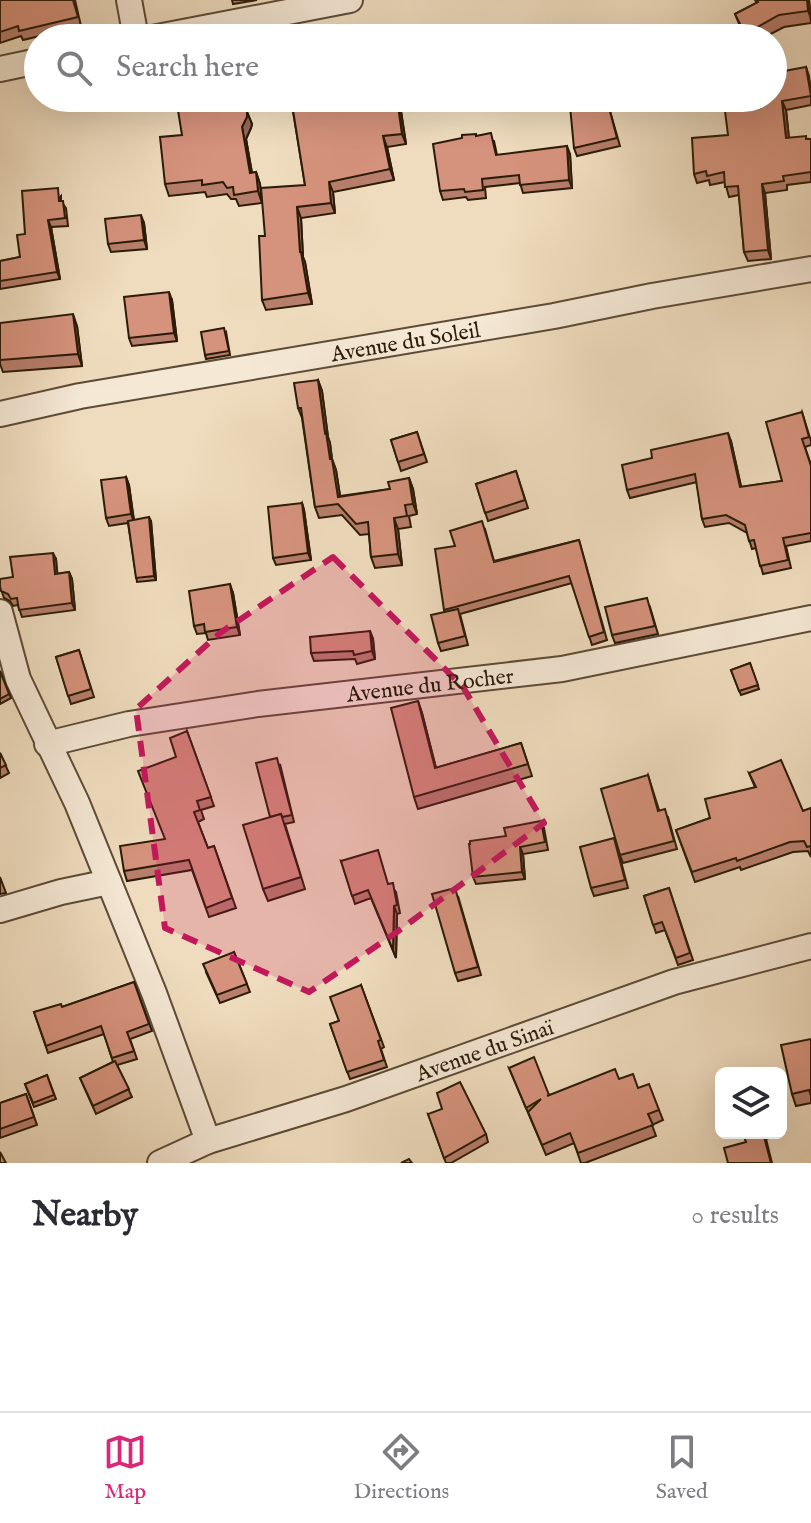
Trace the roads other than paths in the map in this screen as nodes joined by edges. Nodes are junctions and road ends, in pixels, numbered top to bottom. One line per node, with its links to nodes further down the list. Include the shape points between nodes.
1 (129, 0): 3 (street)
2 (350, 0): 4 (street)
3 (133, 24)
4 (225, 24)
5 (24, 64): 6 (street)
6 (0, 69)
7 (811, 269): 8 (street, Avenue du Soleil)
8 (0, 414)
9 (0, 612): 11 (street, via 18,679)
10 (811, 618): 11 (street, Avenue du Rocher, via 562,669 258,704 129,724)
11 (47, 744): 12 (street)
12 (109, 882): 13 (street); 15 (street)
13 (0, 910)
14 (811, 946): 15 (street, Avenue du Sinaï, via 674,982 346,1099)
15 (208, 1141): 16 (street, Avenue du Sinaï)
16 (160, 1163)

